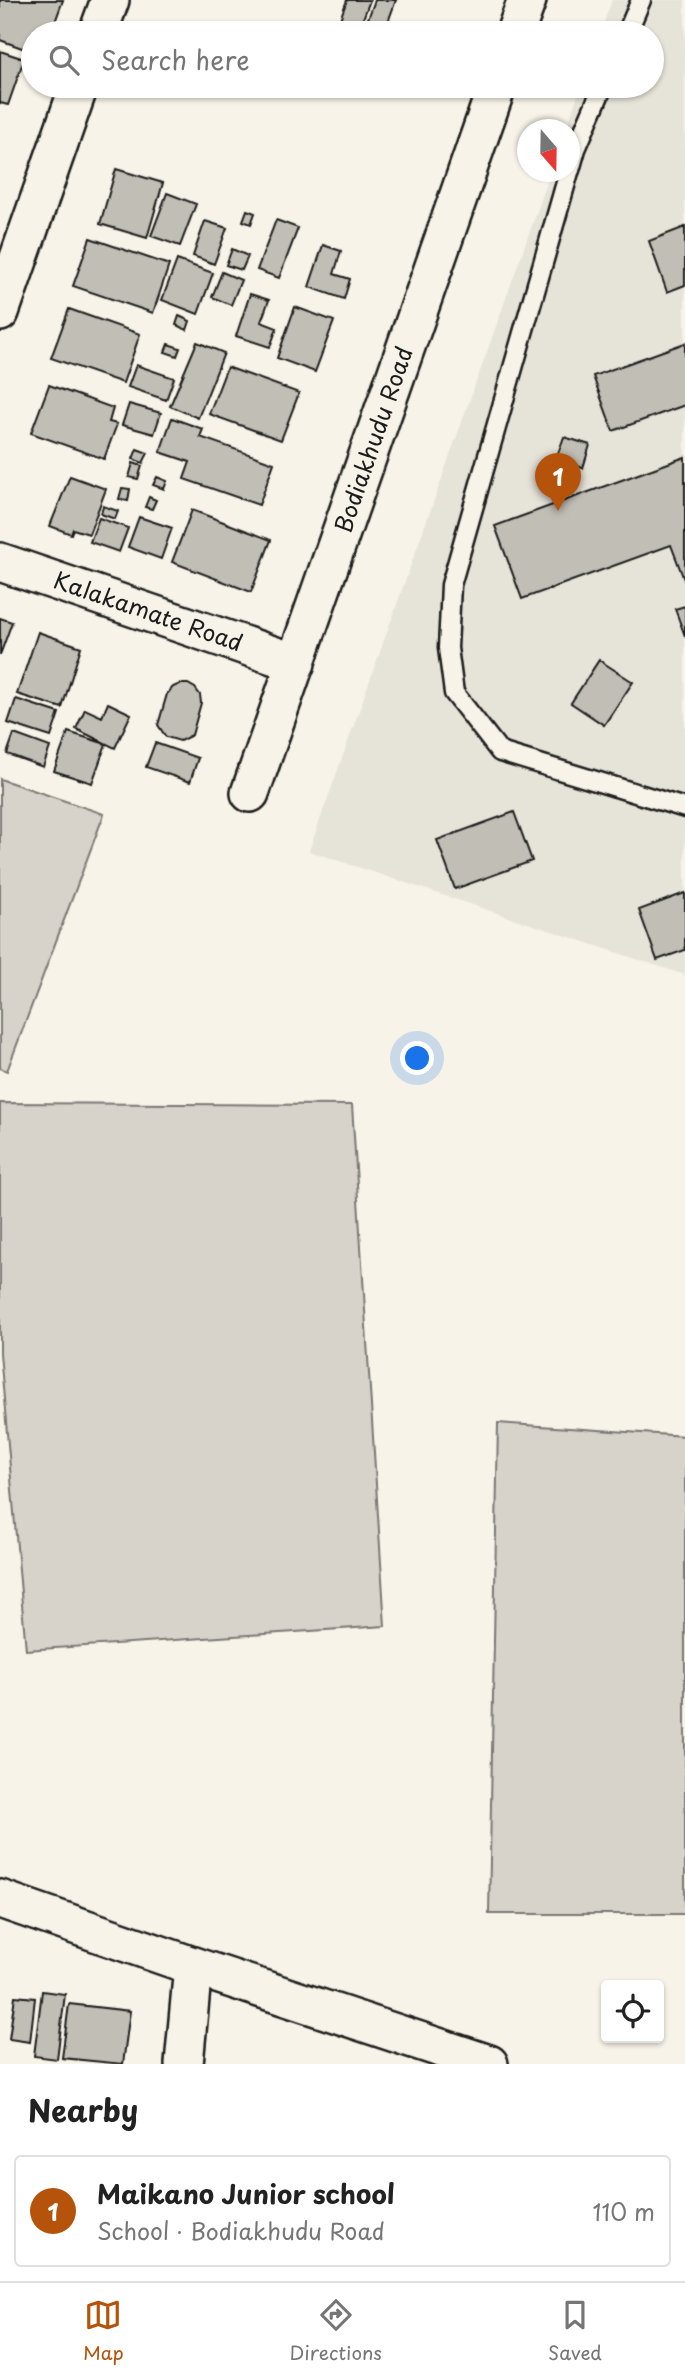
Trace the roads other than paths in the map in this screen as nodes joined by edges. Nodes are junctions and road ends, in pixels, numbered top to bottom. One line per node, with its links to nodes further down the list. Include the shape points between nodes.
1 (110, 0): 4 (street)
2 (527, 0): 5 (street)
3 (641, 0): 6 (lane)
4 (102, 21)
5 (519, 21)
6 (632, 21)
7 (75, 98): 12 (street)
8 (493, 98): 14 (street, Bodiakhudu Road)
9 (598, 98): 10 (lane)
10 (580, 140)
11 (566, 182): 16 (lane, via 451,585 448,648 454,693 500,752)
12 (0, 312)
13 (0, 562): 14 (street, Kalakamate Road)
14 (296, 663): 15 (street, Bodiakhudu Road)
15 (250, 793)
16 (685, 808)
17 (0, 1899): 18 (street)
18 (193, 1966): 19 (street); 20 (street)
19 (184, 2064)
20 (489, 2064)

